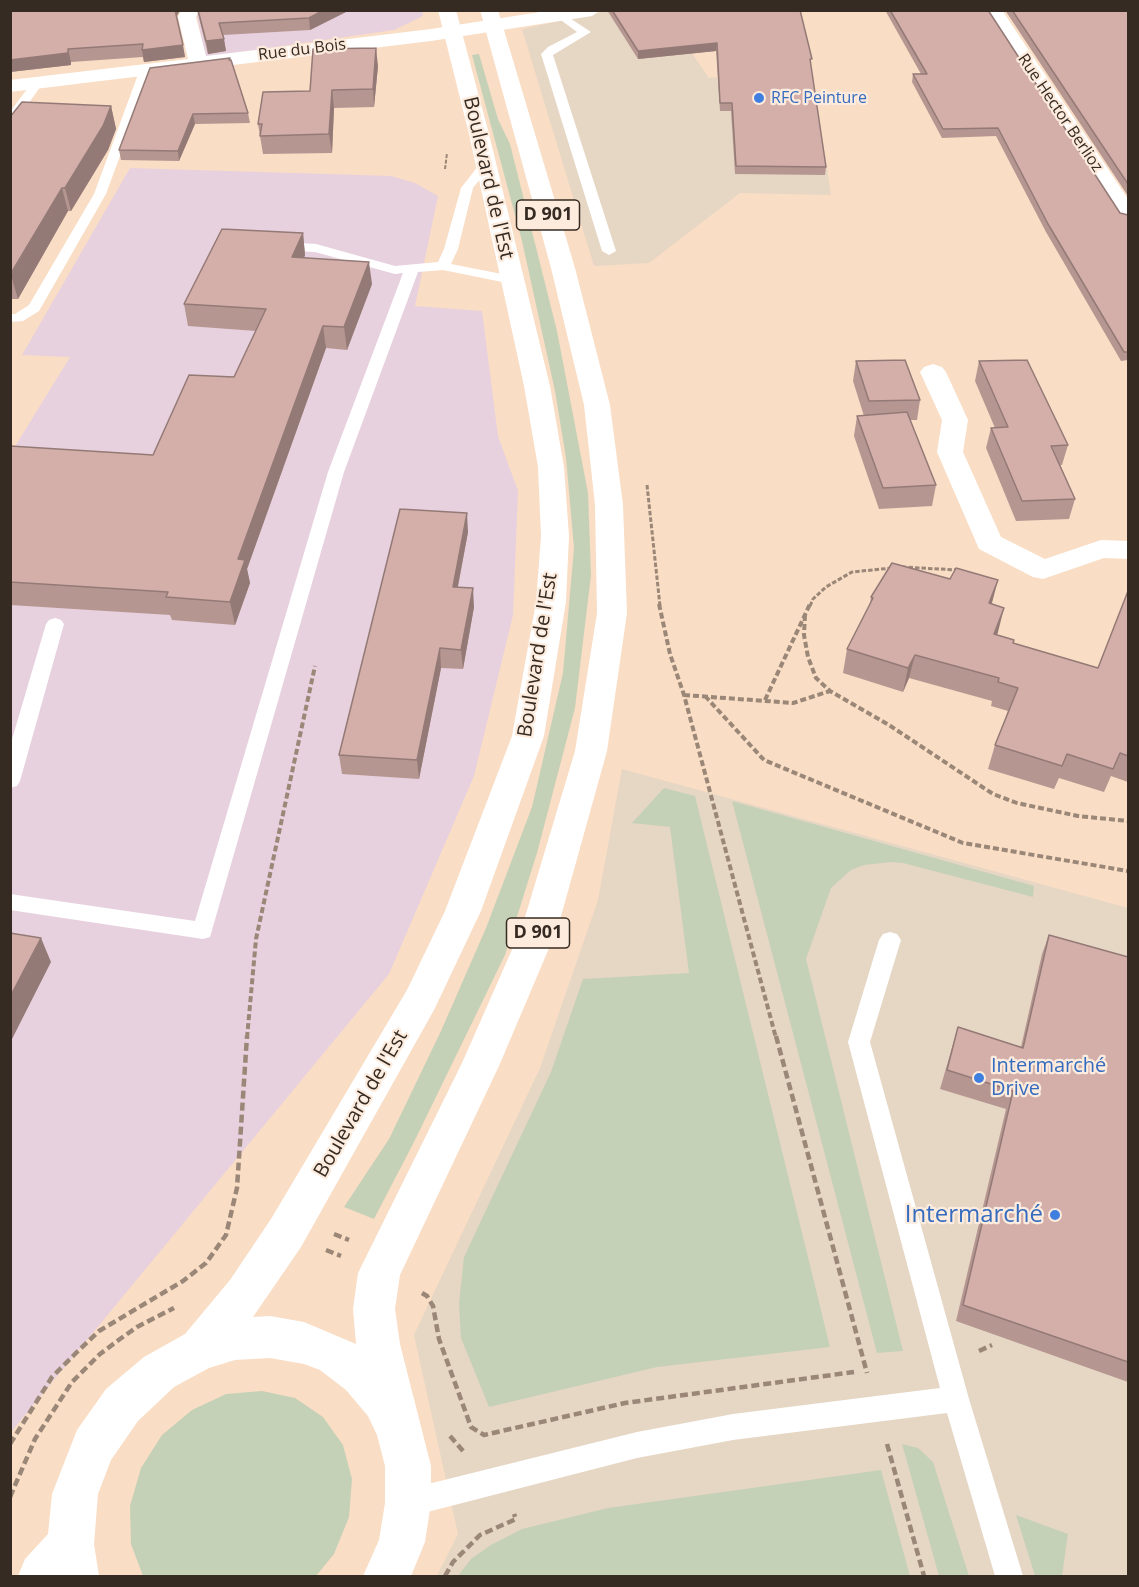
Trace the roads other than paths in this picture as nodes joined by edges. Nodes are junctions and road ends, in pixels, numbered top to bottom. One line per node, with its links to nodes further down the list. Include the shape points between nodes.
1 (190, 10): 9 (main road, via 188,17)
2 (447, 10): 8 (main road, D 901)
3 (592, 10): 6 (main road, Rue du Bois)
4 (992, 10): 15 (main road, Rue Hector Berlioz)
5 (519, 16): 6 (main road, Rue du Bois); 7 (main road, Rue du Bois)
6 (562, 16): 17 (lane, via 585,32 547,54)
7 (492, 18): 8 (main road, Rue du Bois); 30 (main road, D 901, via 563,268 597,405 609,505 612,613 591,752 540,927 480,1066 383,1264 374,1309 378,1344)
8 (452, 32): 9 (main road, Rue du Bois); 14 (main road, Boulevard de l'Est / D 901)
9 (198, 62): 10 (main road, Rue du Bois)
10 (146, 69): 11 (main road, Rue du Bois); 21 (lane, via 99,194 34,308 18,318)
11 (37, 83): 12 (main road, Rue du Bois); 13 (lane)
12 (10, 86)
13 (10, 121)
14 (486, 164): 18 (lane, via 467,188); 20 (main road, Boulevard de l'Est / D 901)
15 (1128, 214)
16 (261, 245): 19 (lane, via 316,248 395,270)
17 (609, 251)
18 (443, 266): 19 (lane); 20 (lane)
19 (412, 269): 26 (lane, via 336,472 203,931)
20 (512, 280): 28 (main road, Boulevard de l'Est / D 901, via 551,467 555,536 551,602 528,736 463,911 421,999 290,1225 245,1294)
21 (10, 318)
22 (933, 372): 23 (main road, via 955,420 950,452 990,543 1042,570 1101,549)
23 (1128, 550)
24 (55, 624): 25 (lane)
25 (10, 781)
26 (10, 902)
27 (890, 940): 29 (lane, via 859,1042)
28 (200, 1350): 30 (main road, via 235,1340 270,1338 304,1343 335,1355 362,1375 384,1400); 32 (main road, via 159,1372 122,1405 93,1446 75,1494)
29 (957, 1399): 31 (lane, via 733,1427 637,1445); 34 (lane)
30 (399, 1432): 31 (main road, via 408,1466)
31 (408, 1503): 33 (main road, via 402,1542)
32 (63, 1566)
33 (387, 1576)
34 (1009, 1576)

